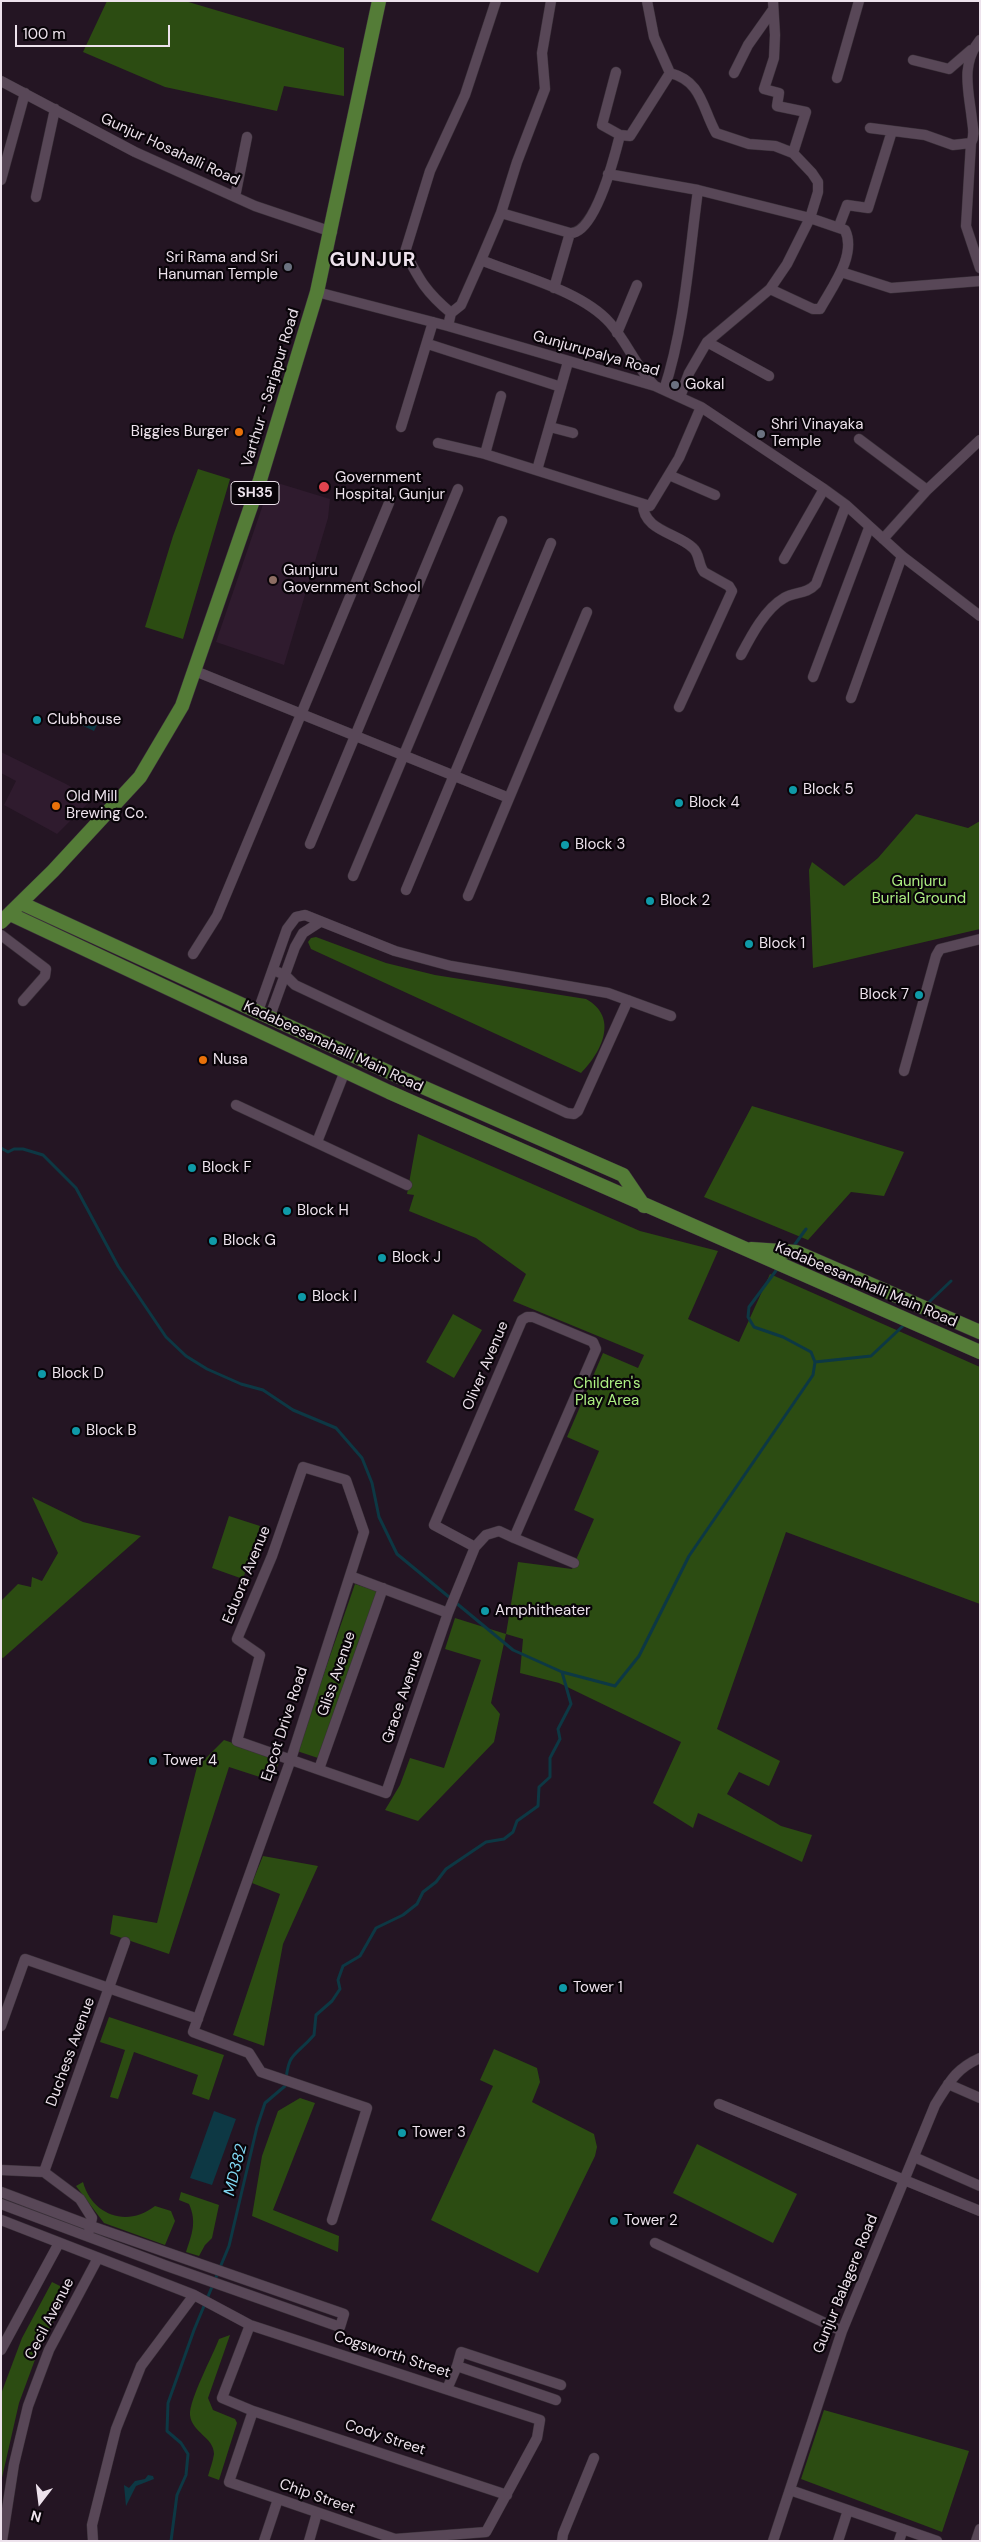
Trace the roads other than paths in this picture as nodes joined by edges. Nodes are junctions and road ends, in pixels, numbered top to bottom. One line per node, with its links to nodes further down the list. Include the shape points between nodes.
1 (379, 1): 31 (main road, Varthur - Sarjapur Road / SH35)
2 (496, 1): 41 (street, via 465,96 430,171 405,252 416,275 433,298)
3 (551, 1): 28 (street, via 542,53 545,88)
4 (647, 1): 11 (street, via 654,38)
5 (859, 1): 13 (street)
6 (773, 6): 12 (street); 22 (street, via 774,58 764,89 780,94 777,106 806,112)
7 (980, 40): 8 (street)
8 (973, 49): 9 (street, via 949,69); 21 (street, via 967,76 974,133)
9 (913, 60)
10 (616, 72): 19 (street, via 602,125)
11 (670, 73): 19 (street, via 630,136); 22 (street, via 684,78 697,89 716,133)
12 (734, 73)
13 (837, 78)
14 (1, 81): 15 (street, Gunjur Hosahalli Road)
15 (25, 93): 16 (street, Gunjur Hosahalli Road); 24 (street)
16 (55, 109): 26 (street, Gunjur Hosahalli Road, via 135,152); 27 (street)
17 (870, 128): 18 (street)
18 (892, 130): 21 (street, via 925,135 953,145); 30 (street, via 868,208 847,205)
19 (620, 135): 23 (street)
20 (247, 137): 26 (street)
21 (971, 143): 34 (street, via 966,226)
22 (793, 153): 29 (street, via 818,182)
23 (608, 174): 25 (street); 32 (street, via 601,198 582,229)
24 (1, 180)
25 (698, 190): 29 (street); 48 (street)
26 (235, 197): 31 (street, Gunjur Hosahalli Road)
27 (36, 198)
28 (501, 213): 32 (street); 33 (street)
29 (810, 218): 30 (street); 39 (street, via 787,264)
30 (839, 226): 35 (street, via 849,237)
31 (332, 232): 40 (main road, Varthur - Sarjapur Road / SH35)
32 (570, 233): 38 (street)
33 (480, 260): 38 (street); 41 (street, via 461,305)
34 (980, 268)
35 (841, 272): 36 (street, via 891,288); 39 (street, via 818,310)
36 (980, 281)
37 (637, 284): 44 (street)
38 (554, 288): 44 (street, via 586,304 610,323)
39 (770, 289): 45 (street)
40 (317, 292): 42 (street, Gunjurupalya Road); 81 (main road, Varthur - Sarjapur Road / SH35, via 260,480)
41 (452, 314): 43 (street)
42 (433, 322): 43 (street, Gunjurupalya Road); 46 (street)
43 (448, 326): 47 (street, Gunjurupalya Road)
44 (617, 333): 52 (street)
45 (707, 342): 49 (street); 50 (street)
46 (428, 344): 51 (street); 56 (street)
47 (568, 362): 51 (street); 52 (street, Gunjurupalya Road)
48 (671, 367): 49 (street); 52 (street)
49 (689, 373): 54 (street)
50 (769, 376)
51 (561, 387): 57 (street)
52 (659, 388): 54 (street, Gunjurupalya Road)
53 (501, 396): 62 (street)
54 (680, 397): 55 (street, Gunjurupalya Road)
55 (701, 407): 64 (street); 66 (street, Gunjurupalya Road)
56 (401, 427)
57 (550, 427): 58 (street); 63 (street)
58 (573, 433)
59 (859, 439): 67 (street)
60 (980, 440): 67 (street)
61 (438, 443): 62 (street)
62 (485, 454): 63 (street)
63 (537, 470): 70 (street)
64 (670, 475): 68 (street); 70 (street, via 654,502 650,506)
65 (458, 489): 86 (street)
66 (824, 489): 71 (street, Gunjurupalya Road); 77 (street)
67 (927, 490): 74 (street)
68 (715, 495)
69 (389, 504): 85 (street)
70 (642, 504): 84 (street, via 647,519 655,527 693,547 704,572 732,591)
71 (846, 505): 73 (street, Gunjurupalya Road); 80 (street, via 816,584 810,590 783,598 771,609 750,636)
72 (502, 521): 87 (street)
73 (869, 528): 74 (street, Gunjurupalya Road); 82 (street)
74 (883, 539): 76 (street, Gunjurupalya Road)
75 (551, 543): 88 (street)
76 (902, 556): 79 (street, Gunjurupalya Road); 83 (street)
77 (784, 559)
78 (587, 612): 89 (street)
79 (980, 616)
80 (741, 655)
81 (195, 671): 85 (street); 94 (main road, Varthur - Sarjapur Road / SH35, via 176,718 140,777)
82 (813, 677)
83 (851, 698)
84 (679, 707)
85 (301, 714): 86 (street); 99 (street, via 217,916)
86 (357, 736): 87 (street); 90 (street)
87 (404, 755): 88 (street); 91 (street)
88 (454, 776): 89 (street); 92 (street)
89 (509, 798): 93 (street)
90 (310, 844)
91 (353, 876)
92 (406, 890)
93 (468, 896)
94 (21, 903): 95 (main road, Varthur - Sarjapur Road / SH35); 104 (main road, Kadabeesanahalli Main Road)
95 (5, 918): 106 (main road, Kadabeesanahalli Main Road)
96 (320, 922): 100 (street, via 305,915 296,918 287,929); 101 (street, via 303,933); 102 (street, via 395,950 451,966 608,993)
97 (1, 935): 103 (street, via 46,969)
98 (980, 939): 107 (street, via 940,949)
99 (193, 954)
100 (273, 970): 101 (street); 104 (street)
101 (285, 975): 102 (street, via 295,985 574,1114); 104 (street)
102 (628, 1000): 105 (street)
103 (23, 1001)
104 (264, 1013): 111 (main road, Kadabeesanahalli Main Road, via 623,1176)
105 (671, 1016)
106 (345, 1071): 109 (street); 111 (main road, Kadabeesanahalli Main Road)
107 (904, 1071)
108 (236, 1105): 109 (street)
109 (317, 1142): 110 (street)
110 (407, 1185)
111 (644, 1206): 112 (main road, Kadabeesanahalli Main Road)
112 (740, 1248): 113 (main road, Kadabeesanahalli Main Road, via 796,1252); 114 (main road, Kadabeesanahalli Main Road)
113 (980, 1332)
114 (980, 1352)
115 (303, 1467): 119 (street, Epcot Drive Road, via 346,1480 364,1532); 122 (street, Eduora Avenue, via 272,1556 237,1639 260,1655 237,1741)
116 (514, 1538): 117 (street, via 499,1531 486,1535); 117 (street, Oliver Avenue, via 596,1349 593,1342 533,1317 522,1320 434,1525); 118 (street)
117 (475, 1546): 121 (street, Grace Avenue)
118 (574, 1563)
119 (350, 1576): 120 (street); 122 (street, Epcot Drive Road)
120 (383, 1588): 121 (street); 123 (street, Gliss Avenue)
121 (448, 1613): 123 (street, Grace Avenue, via 386,1792)
122 (290, 1759): 123 (street); 126 (street, Epcot Drive Road)
123 (319, 1769)
124 (125, 1942): 125 (street, Duchess Avenue)
125 (110, 1989): 126 (street); 127 (street, via 25,1960); 134 (street, Duchess Avenue)
126 (198, 2019): 141 (street, via 193,2032 249,2053 261,2072 368,2108)
127 (1, 2026)
128 (980, 2058): 129 (street, Gunjur Balagere Road, via 965,2064)
129 (948, 2084): 130 (street); 132 (street, Gunjur Balagere Road, via 935,2105)
130 (980, 2098)
131 (719, 2104): 135 (street)
132 (914, 2157): 135 (street, Gunjur Balagere Road); 136 (street)
133 (1, 2170): 134 (street)
134 (44, 2172): 142 (street, via 80,2199 92,2218)
135 (904, 2180): 139 (street); 149 (street, Gunjur Balagere Road)
136 (980, 2186)
137 (1, 2192): 142 (street)
138 (1, 2204): 143 (street)
139 (980, 2212)
140 (1, 2220): 144 (street, Cogsworth Street)
141 (332, 2220)
142 (91, 2226): 143 (street); 143 (street, via 344,2314 340,2327)
143 (87, 2237)
144 (59, 2243): 146 (street, Cogsworth Street); 150 (street)
145 (655, 2243): 149 (street)
146 (98, 2258): 147 (street, Cogsworth Street); 165 (street, Cecil Avenue, via 49,2350 28,2406 14,2464)
147 (197, 2298): 148 (street, Cogsworth Street); 166 (street, via 141,2366 116,2429 92,2525)
148 (250, 2325): 153 (street, Cogsworth Street); 155 (street, Cody Street, via 222,2398)
149 (842, 2331): 157 (street, Gunjur Balagere Road)
150 (1, 2350)
151 (457, 2366): 152 (street, via 462,2352); 153 (street); 154 (street)
152 (562, 2385)
153 (447, 2389): 158 (street, Cogsworth Street, via 540,2420 537,2438)
154 (556, 2400)
155 (253, 2411): 158 (street, Cody Street); 159 (street, Chip Street, via 229,2482)
156 (594, 2458): 169 (street)
157 (790, 2490): 160 (street); 170 (street, Gunjur Balagere Road)
158 (507, 2494): 164 (street, via 486,2532)
159 (278, 2499): 161 (street, Chip Street); 167 (street)
160 (848, 2510): 162 (street); 171 (street)
161 (316, 2513): 164 (street, Chip Street); 168 (street)
162 (903, 2529): 172 (street); 173 (street)
163 (980, 2529): 174 (street)
164 (395, 2540)
165 (2, 2541)
166 (93, 2541)
167 (264, 2541)
168 (310, 2541)
169 (562, 2541)
170 (773, 2541)
171 (838, 2541)
172 (899, 2541)
173 (937, 2541)
174 (976, 2541)

